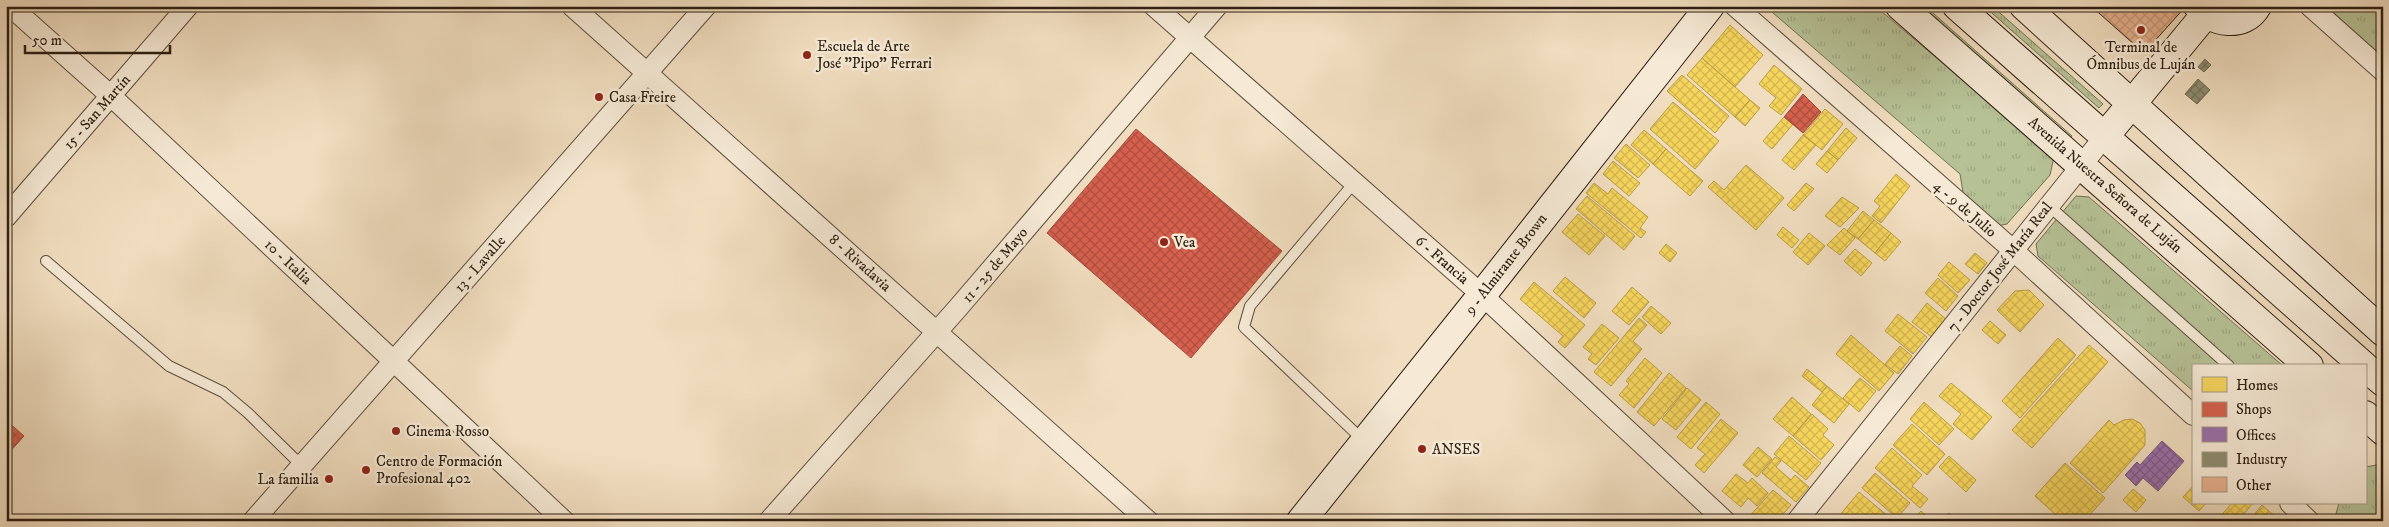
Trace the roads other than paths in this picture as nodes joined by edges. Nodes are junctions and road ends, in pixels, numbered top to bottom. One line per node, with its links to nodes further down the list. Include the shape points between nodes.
1 (10, 6): 18 (street, 10 - Italia)
2 (188, 6): 18 (street, 15 - San Martín)
3 (572, 6): 17 (street, 8 - Rivadavia)
4 (706, 6): 17 (street, 13 - Lavalle)
5 (1154, 6): 15 (street, 6 - Francia)
6 (1216, 6): 15 (street, 11 - 25 de Mayo)
7 (1710, 6): 27 (street, 9 - Almirante Brown)
8 (1735, 6): 25 (street, 4 - 9 de Julio)
9 (1900, 6): 21 (street, Avenida Nuestra Señora de Luján)
10 (1957, 6): 20 (street)
11 (2024, 6): 19 (street)
12 (2257, 6): 14 (street, via 2239,20 2222,22)
13 (2310, 6): 16 (street)
14 (2202, 11): 19 (street, 7 - Doctor José María Real)
15 (1190, 38): 22 (street, 6 - Francia); 28 (street, 11 - 25 de Mayo)
16 (2383, 72)
17 (648, 74): 28 (street, 8 - Rivadavia); 30 (street, 13 - Lavalle)
18 (111, 96): 24 (street, 15 - San Martín); 30 (street, 10 - Italia)
19 (2132, 103): 20 (street, 7 - Doctor José María Real); 29 (street)
20 (2105, 136): 21 (street, 7 - Doctor José María Real); 33 (street)
21 (2082, 164): 23 (street, 7 - Doctor José María Real); 32 (street, Avenida Nuestra Señora de Luján)
22 (1354, 183): 27 (street, 6 - Francia); 37 (lane, via 1250,306 1244,327)
23 (2049, 206): 25 (street, 7 - Doctor José María Real); 31 (lane)
24 (6, 217)
25 (2014, 251): 36 (street, 4 - 9 de Julio); 45 (street, 7 - Doctor José María Real)
26 (46, 261): 38 (lane, via 169,366 223,392)
27 (1482, 295): 37 (street, 9 - Almirante Brown); 44 (street, 6 - Francia)
28 (937, 332): 41 (street, 11 - 25 de Mayo); 42 (street, 8 - Rivadavia)
29 (2383, 332)
30 (394, 362): 38 (street, 13 - Lavalle); 40 (street, 10 - Italia)
31 (2227, 364)
32 (2307, 364)
33 (2363, 364)
34 (2366, 367): 35 (street)
35 (2383, 382)
36 (2192, 413)
37 (1364, 440): 43 (street, 9 - Almirante Brown)
38 (302, 466): 39 (street, 13 - Lavalle)
39 (253, 521)
40 (564, 521)
41 (769, 521)
42 (1148, 521)
43 (1301, 521)
44 (1725, 521)
45 (1797, 521)

